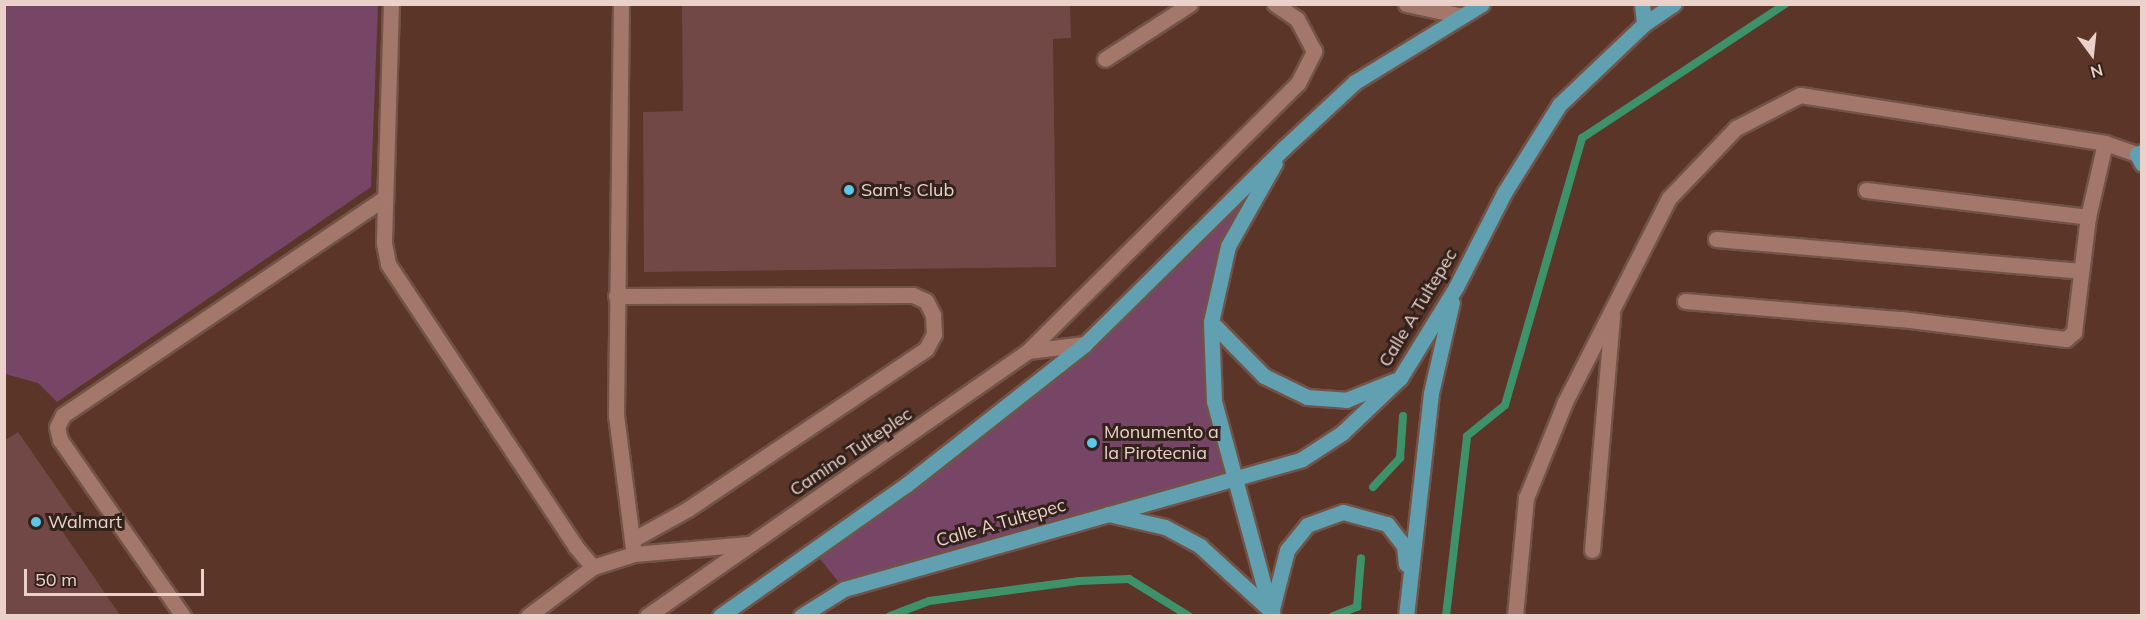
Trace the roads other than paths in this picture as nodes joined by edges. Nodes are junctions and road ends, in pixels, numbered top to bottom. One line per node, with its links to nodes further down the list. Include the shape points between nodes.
1 (391, 4): 16 (street)
2 (621, 4): 21 (street)
3 (1190, 4): 11 (street)
4 (1275, 4): 26 (street, via 1297,19 1314,51 1298,83)
5 (1406, 4): 9 (street)
6 (1482, 4): 9 (main road)
7 (1642, 4): 10 (main road)
8 (1674, 4): 10 (main road, Calle A Tultepec)
9 (1462, 16): 13 (main road, via 1355,82)
10 (1644, 24): 20 (main road, Calle A Tultepec, via 1559,105 1504,193)
11 (1105, 59)
12 (2105, 143): 14 (street); 17 (street); 23 (street, via 1800,95 1736,128 1669,198)
13 (1284, 148): 24 (main road, via 1228,246); 25 (main road)
14 (2140, 156)
15 (1866, 190): 17 (street)
16 (385, 198): 33 (street, via 384,243 388,264); 37 (street, via 63,415 57,427 60,440)
17 (2088, 217): 19 (street)
18 (1716, 239): 19 (street)
19 (2081, 271): 22 (street, via 2074,332 2066,339 1901,319)
20 (1456, 287): 27 (main road, Calle A Tultepec); 34 (main road, via 1431,393)
21 (616, 296): 31 (street, via 616,415); 31 (street, via 913,295 926,301 933,315 934,334 926,350)
22 (1684, 301)
23 (1613, 306): 32 (street); 44 (street, via 1565,402 1526,498)
24 (1212, 322): 27 (main road, via 1264,376 1307,397 1346,400); 28 (main road, via 1214,401)
25 (1085, 344): 26 (street, Camino Tulteplec); 41 (main road, via 906,485)
26 (1028, 351): 30 (street, Camino Tulteplec)
27 (1400, 378): 28 (main road, Calle A Tultepec, via 1342,434 1302,459)
28 (1237, 480): 29 (main road, Calle A Tultepec); 36 (main road)
29 (1106, 514): 36 (main road, via 1165,526 1200,546); 42 (main road, Calle A Tultepec, via 844,589)
30 (751, 544): 31 (street); 40 (street, Camino Tulteplec)
31 (633, 547): 33 (street)
32 (1592, 550)
33 (593, 567): 35 (street)
34 (1409, 590): 36 (main road, via 1404,546 1387,524 1343,512 1308,525 1287,550); 43 (main road)
35 (553, 598): 38 (street); 39 (street)
36 (1272, 614)
37 (183, 615)
38 (528, 615)
39 (546, 615)
40 (647, 615)
41 (720, 615)
42 (801, 615)
43 (1406, 615)
44 (1515, 615)

